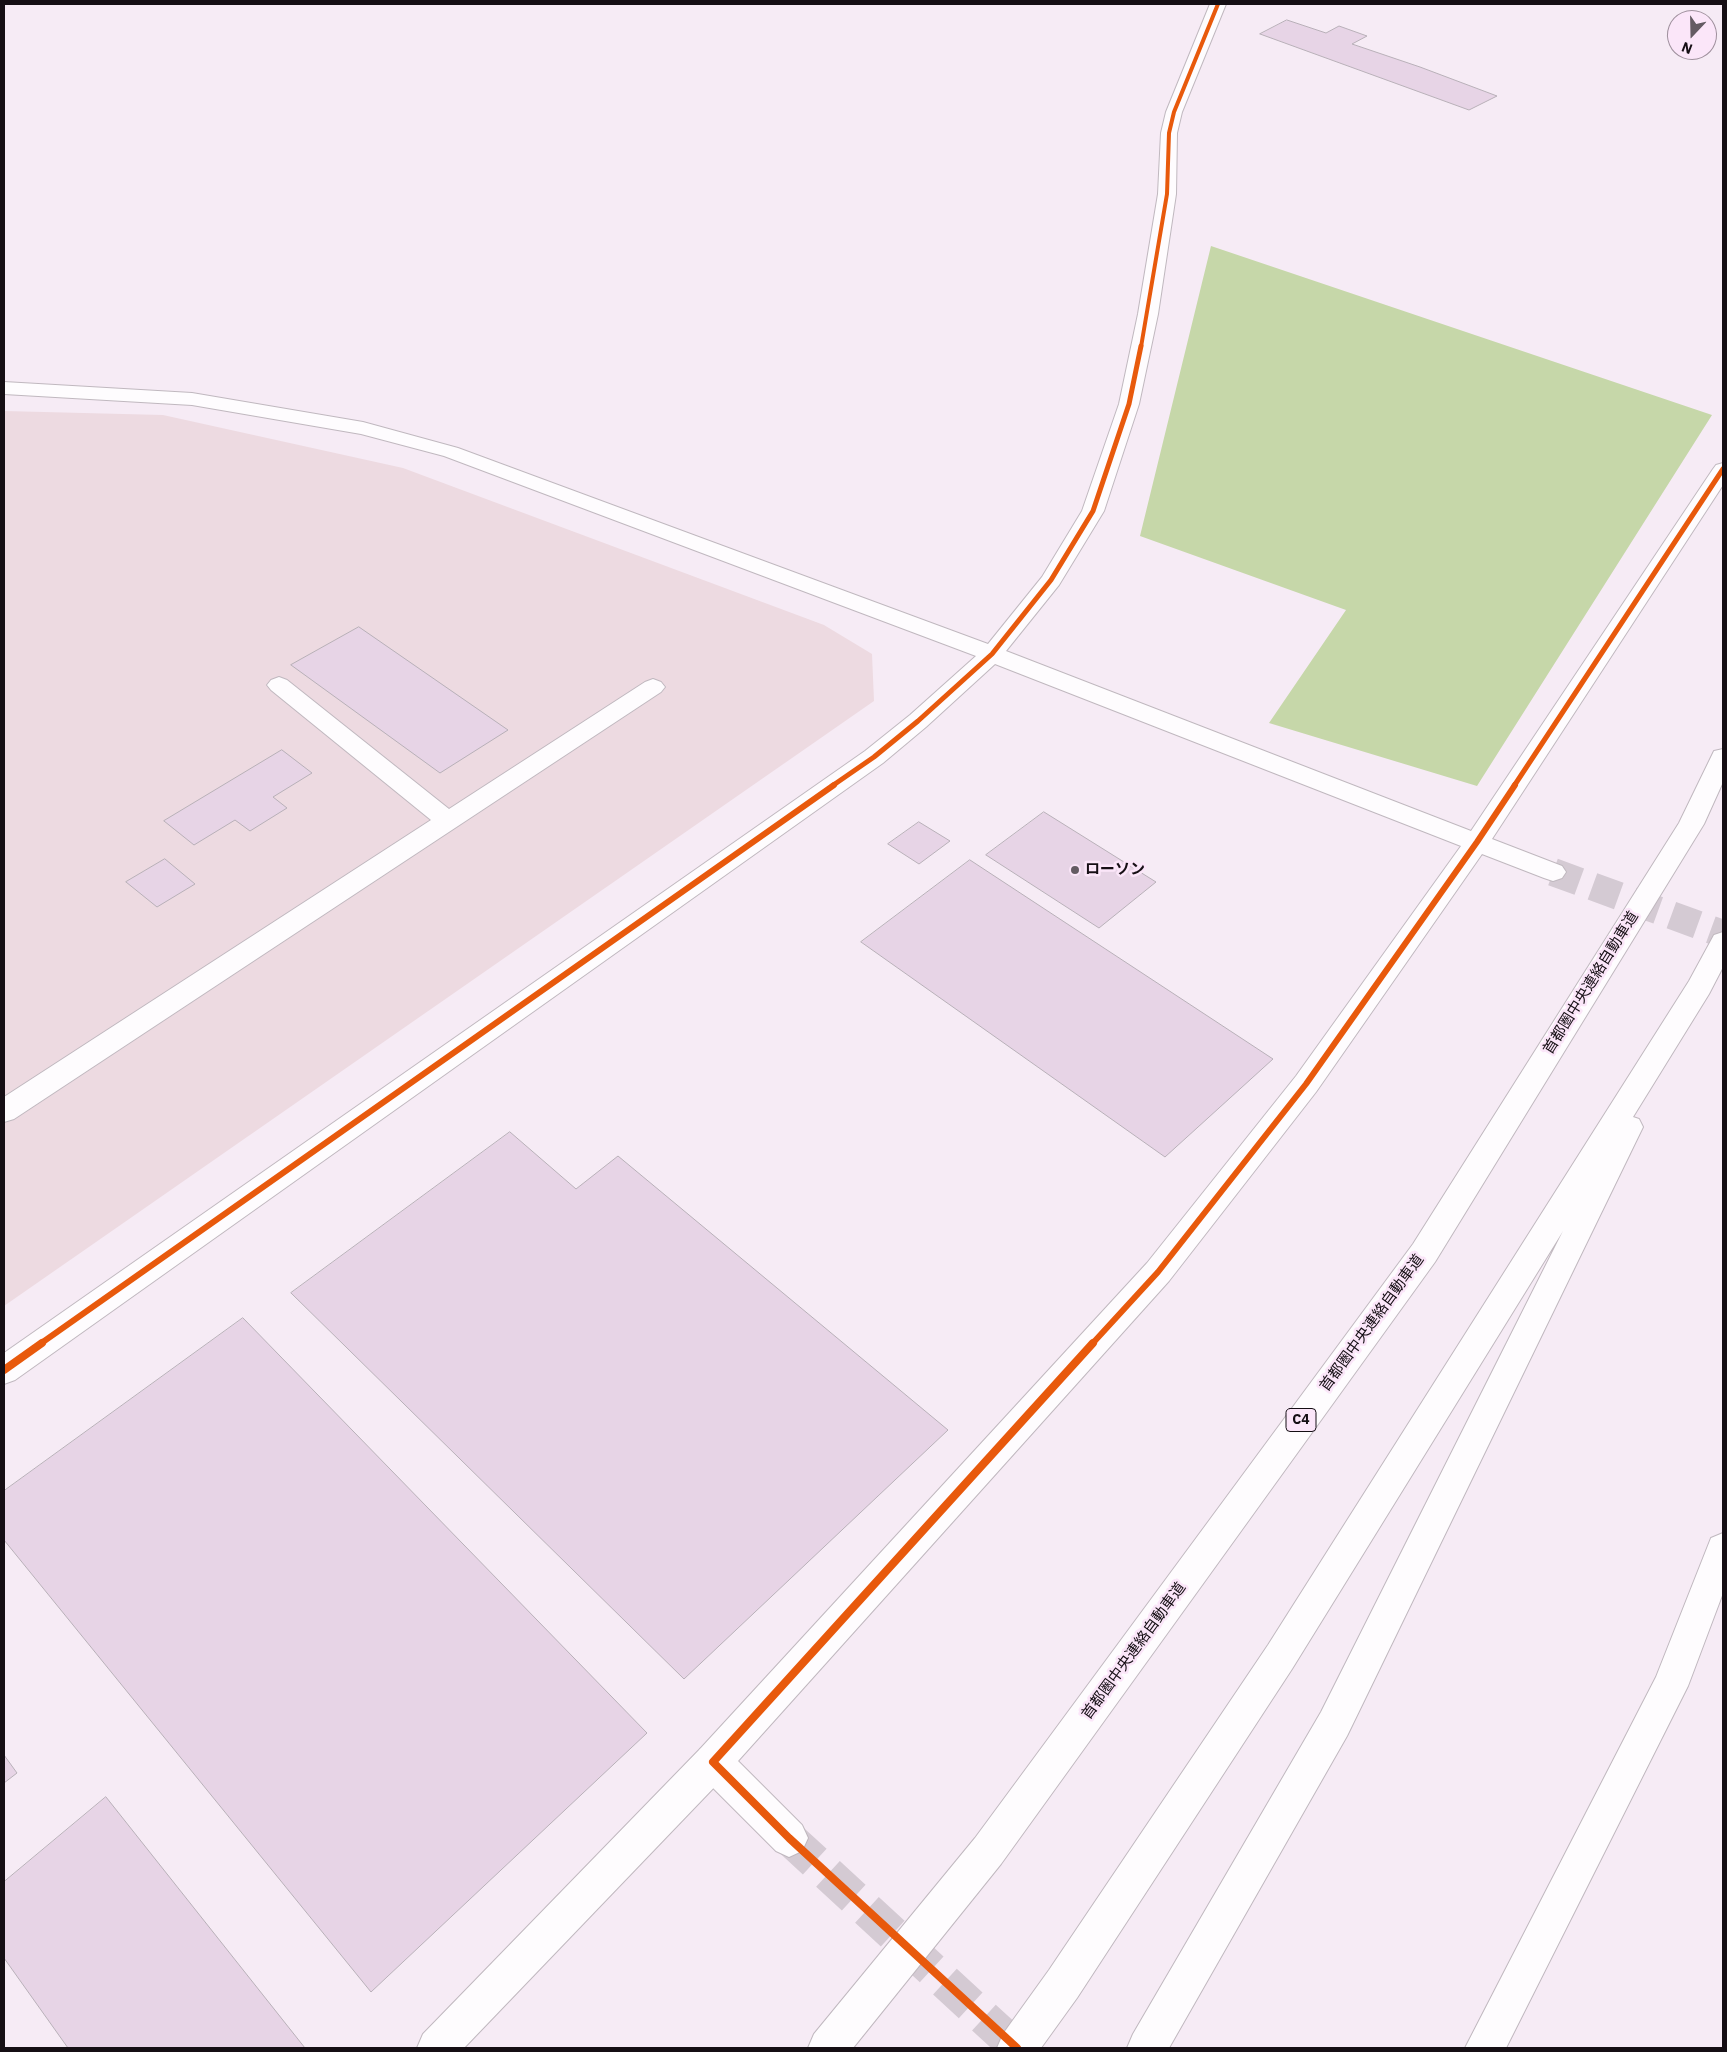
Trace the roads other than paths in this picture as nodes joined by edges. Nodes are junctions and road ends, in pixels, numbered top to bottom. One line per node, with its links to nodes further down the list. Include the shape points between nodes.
1 (1218, 4): 4 (main road, via 1169,133 1167,194 1148,314 1129,404 1094,511 1051,580)
2 (4, 388): 4 (main road, via 192,399 372,430 451,452)
3 (1723, 469): 9 (main road)
4 (992, 654): 9 (main road); 14 (main road, via 874,757)
5 (279, 685): 8 (main road)
6 (653, 687): 8 (main road)
7 (1723, 758): 19 (main road, 首都圏中央連絡自動車道 / C4, via 1690,824 1424,1253 988,1851)
8 (448, 821): 13 (main road)
9 (1477, 842): 10 (main road); 16 (main road, via 1306,1084 1158,1272)
10 (1553, 872)
11 (1723, 942): 12 (main road)
12 (1699, 987): 20 (main road, via 1280,1657 1064,1984); 21 (main road, via 1334,1724)
13 (4, 1111)
14 (4, 1370)
15 (1723, 1549): 22 (main road, via 1670,1686)
16 (714, 1762): 17 (main road); 18 (main road)
17 (789, 1838)
18 (437, 2048)
19 (828, 2048)
20 (1017, 2048)
21 (1147, 2048)
22 (1485, 2048)

